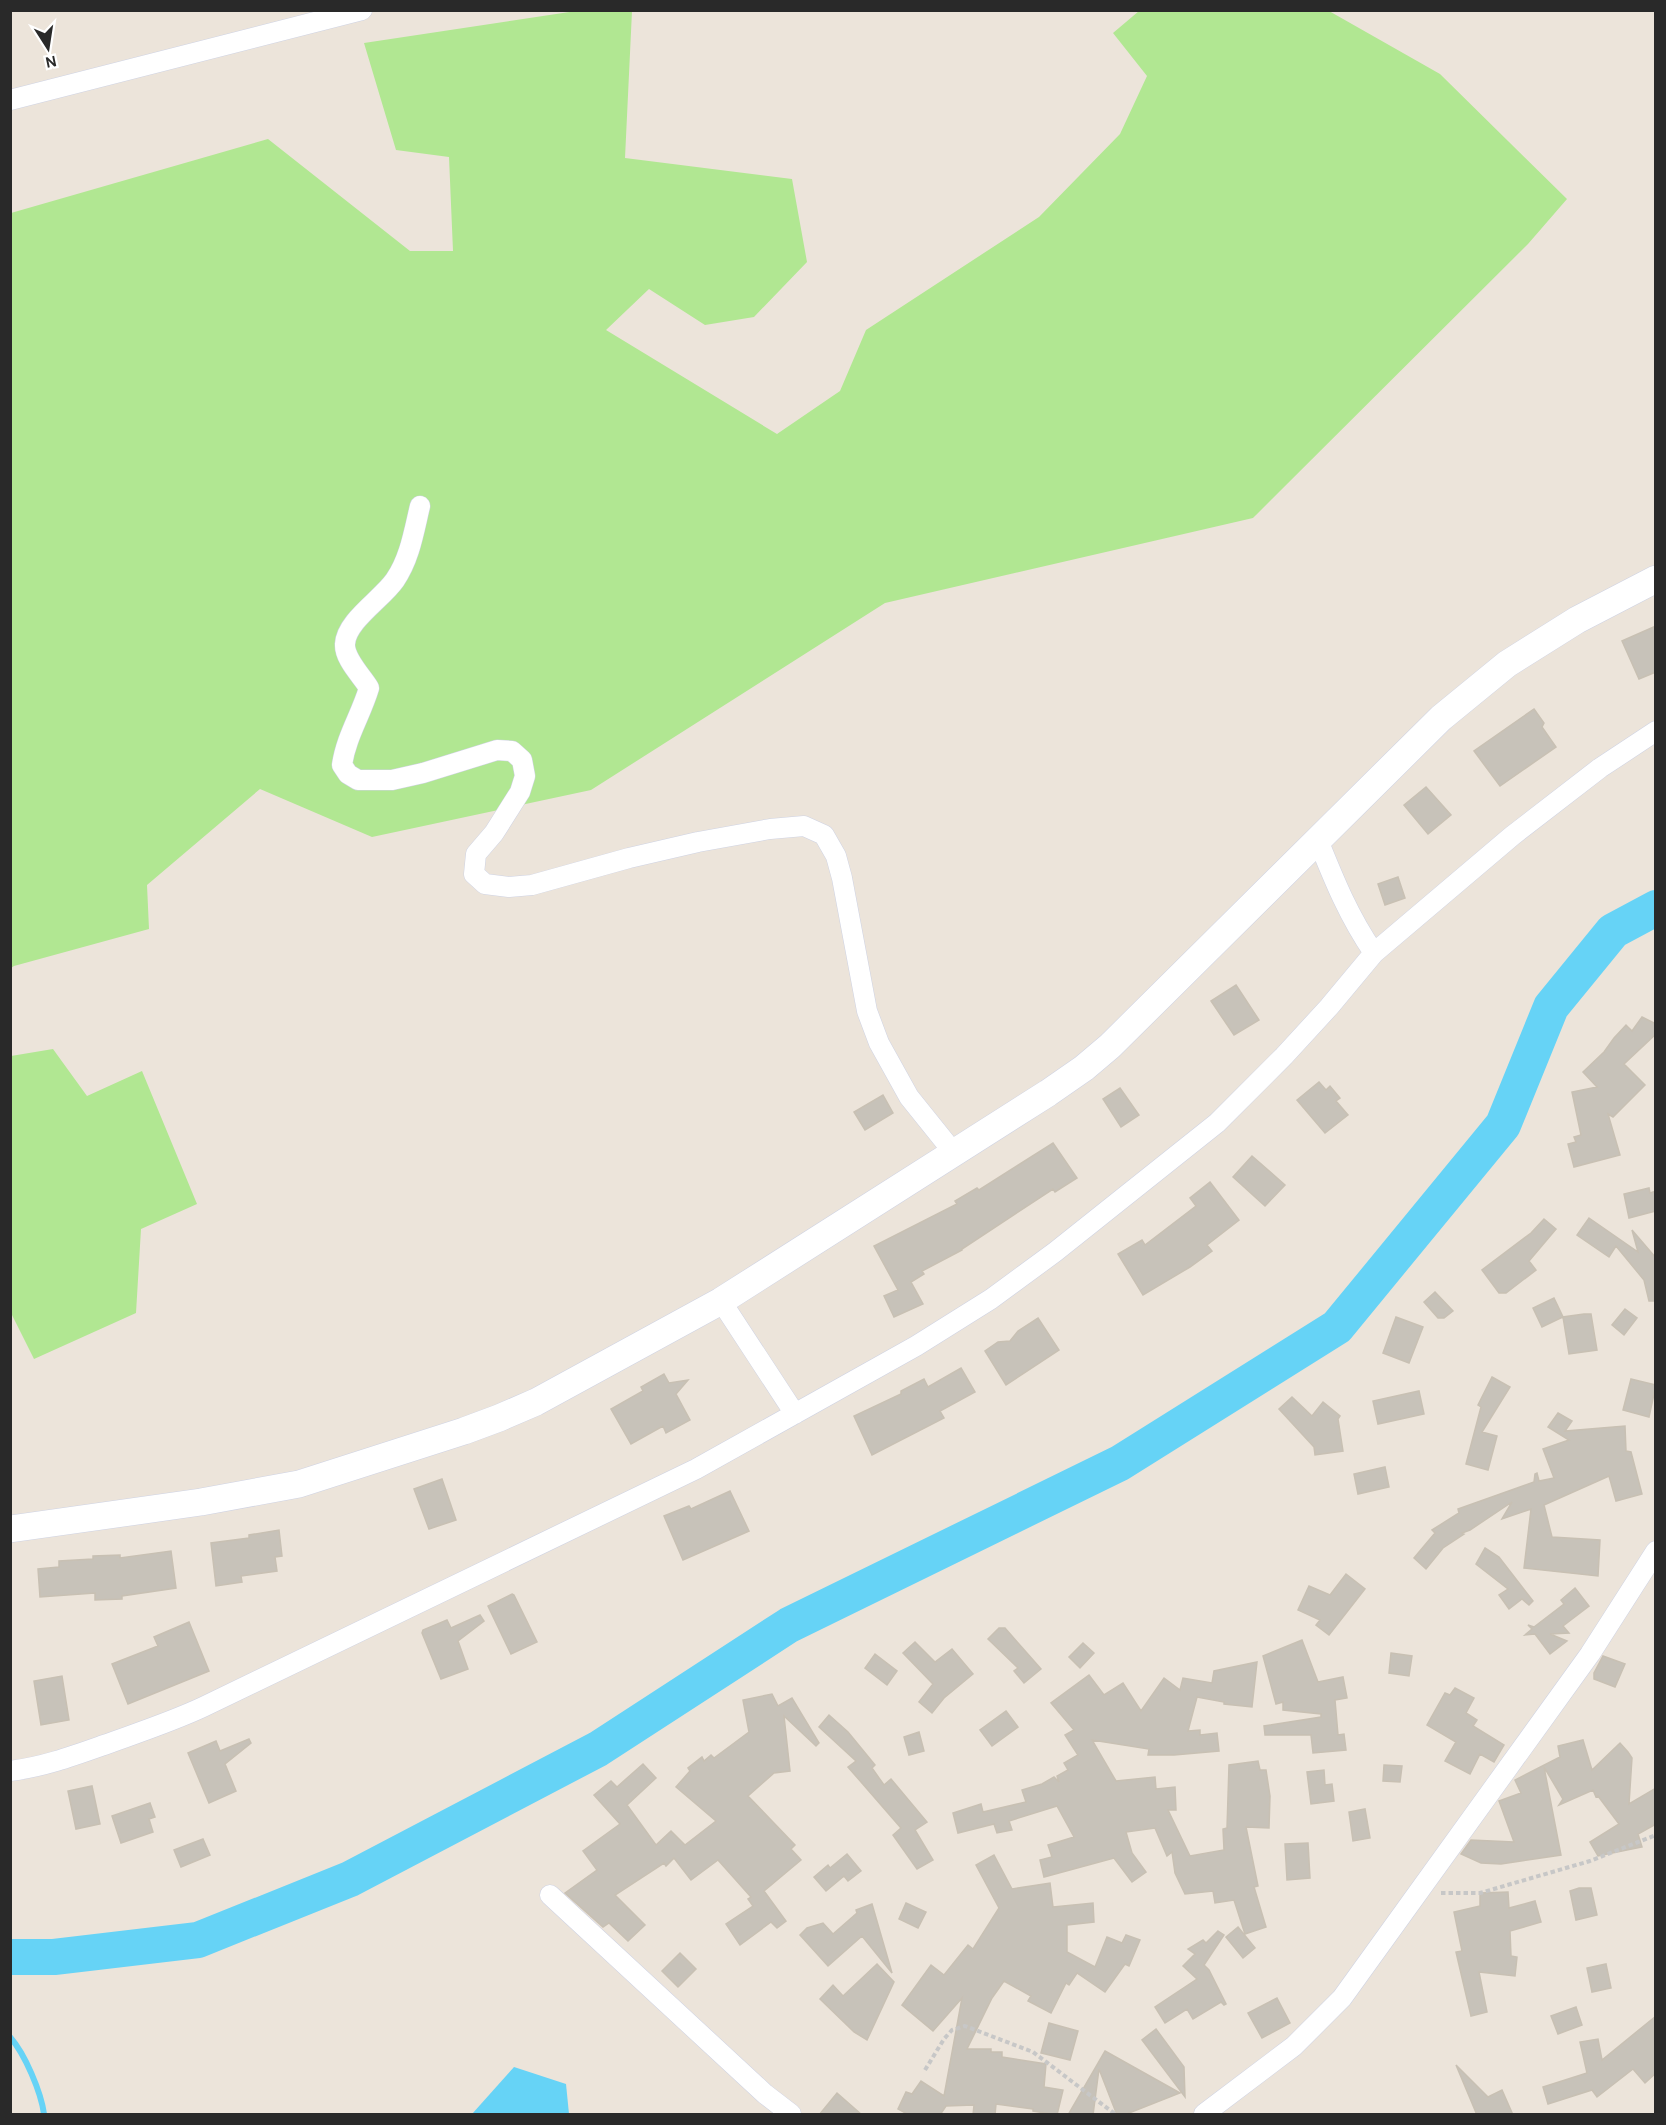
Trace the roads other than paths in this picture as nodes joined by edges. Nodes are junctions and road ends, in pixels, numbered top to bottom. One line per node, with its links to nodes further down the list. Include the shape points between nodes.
1 (362, 10): 2 (street)
2 (10, 100)
3 (420, 506): 8 (street, via 406,560 394,581 347,632 344,647 369,688 345,747 342,765 348,774 358,780 392,780 497,750 512,751 522,760 525,776 520,792 476,854 474,874 485,884 532,885 629,858 770,829 804,826 824,836 836,856 842,878 867,1011 879,1043 909,1097)
4 (1656, 579): 6 (street, via 1577,620 1507,664 1442,718)
5 (1656, 732): 7 (street, via 1600,768 1512,836)
6 (1318, 840): 7 (street, via 1345,905); 8 (street, via 1110,1046 1057,1087)
7 (1374, 953): 10 (street, via 1299,1040 1217,1123 1055,1252 946,1328)
8 (954, 1153): 9 (street)
9 (721, 1300): 10 (street); 11 (street, via 536,1402 464,1431 288,1486)
10 (795, 1414): 13 (street, via 696,1469 171,1722 59,1761)
11 (10, 1529)
12 (1656, 1551): 16 (street, via 1590,1654 1342,1998 1294,2046)
13 (10, 1771)
14 (550, 1895): 15 (street)
15 (791, 2115)
16 (1204, 2115)

